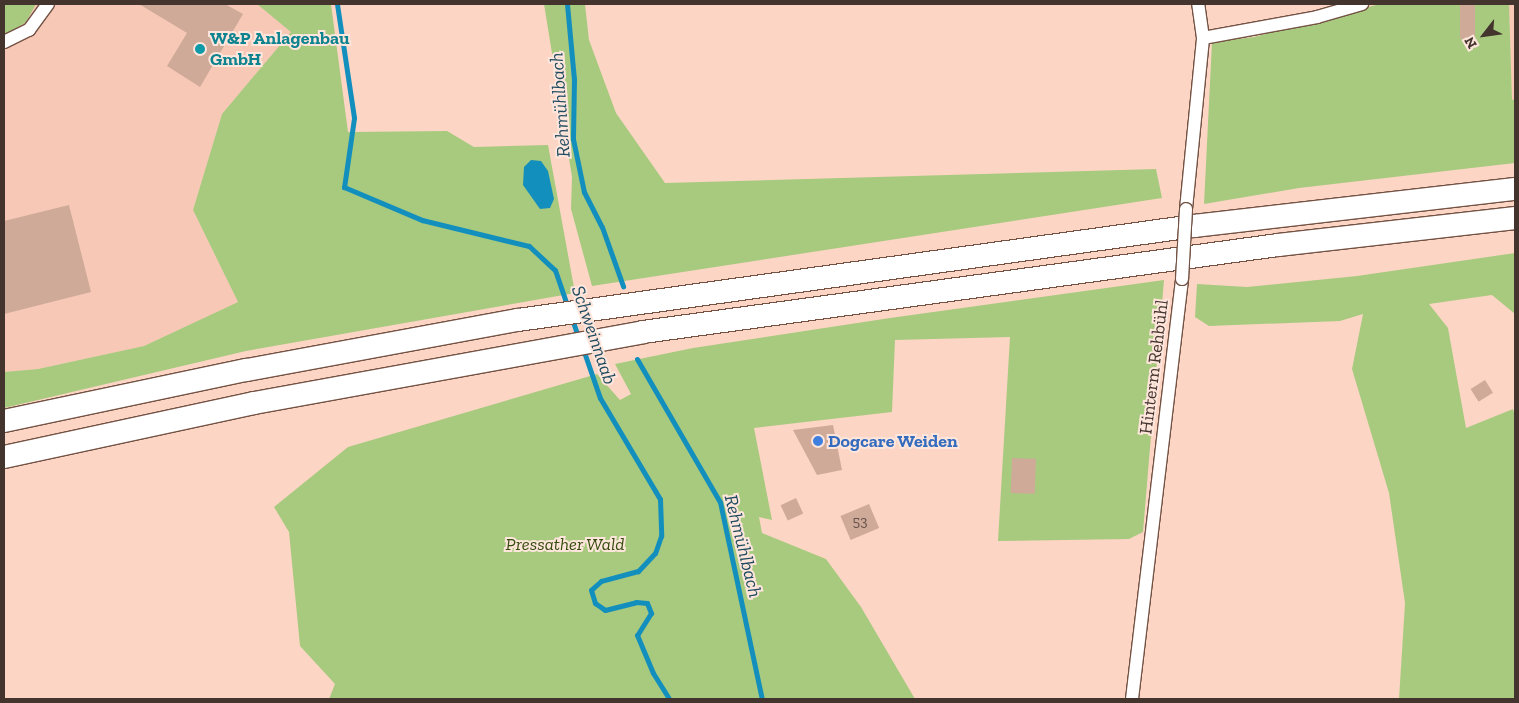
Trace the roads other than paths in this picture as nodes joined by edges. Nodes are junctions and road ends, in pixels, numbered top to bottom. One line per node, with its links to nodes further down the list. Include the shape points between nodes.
1 (48, 4): 5 (street, via 29,30)
2 (1198, 4): 4 (street, Hinterm Rehbühl)
3 (1362, 4): 4 (street, via 1317,18)
4 (1203, 38): 10 (street, Hinterm Rehbühl, bridge, via 1182,279)
5 (4, 42)
6 (1515, 189): 8 (highway, via 1194,226 518,320 247,370)
7 (1515, 218): 9 (highway, via 1268,247 643,332 254,403)
8 (4, 421)
9 (4, 457)
10 (1132, 699)

